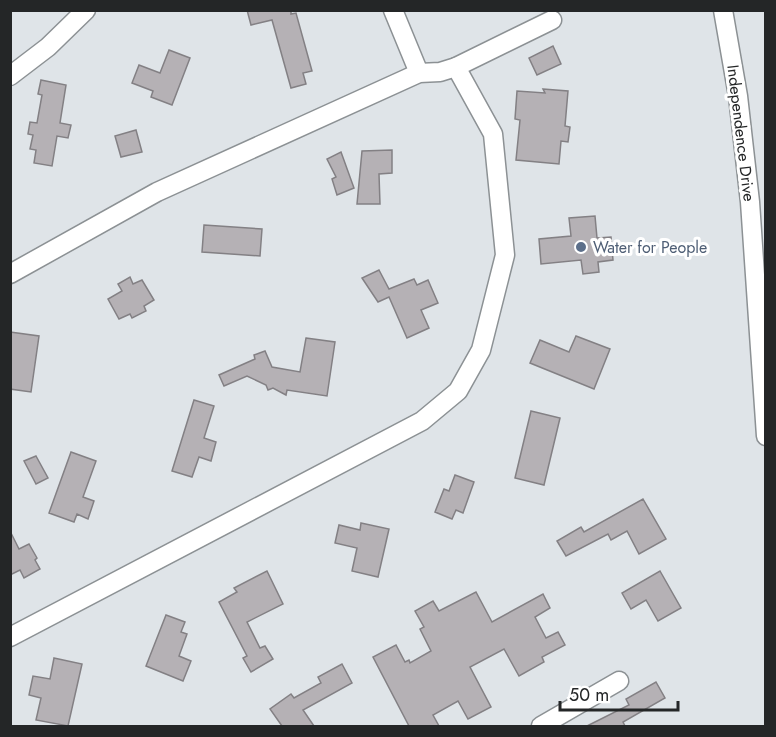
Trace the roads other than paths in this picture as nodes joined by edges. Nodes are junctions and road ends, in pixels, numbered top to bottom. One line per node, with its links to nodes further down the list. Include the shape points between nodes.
1 (86, 10): 7 (street, via 48,47)
2 (393, 10): 6 (street)
3 (723, 10): 9 (street, Independence Drive, via 750,202)
4 (552, 20): 5 (street)
5 (456, 67): 6 (street); 10 (street, via 493,134 506,255 481,350 458,391 413,426)
6 (419, 73): 8 (street, via 158,192)
7 (10, 76)
8 (10, 274)
9 (765, 436)
10 (10, 637)
11 (619, 681): 12 (street)
12 (540, 726)

